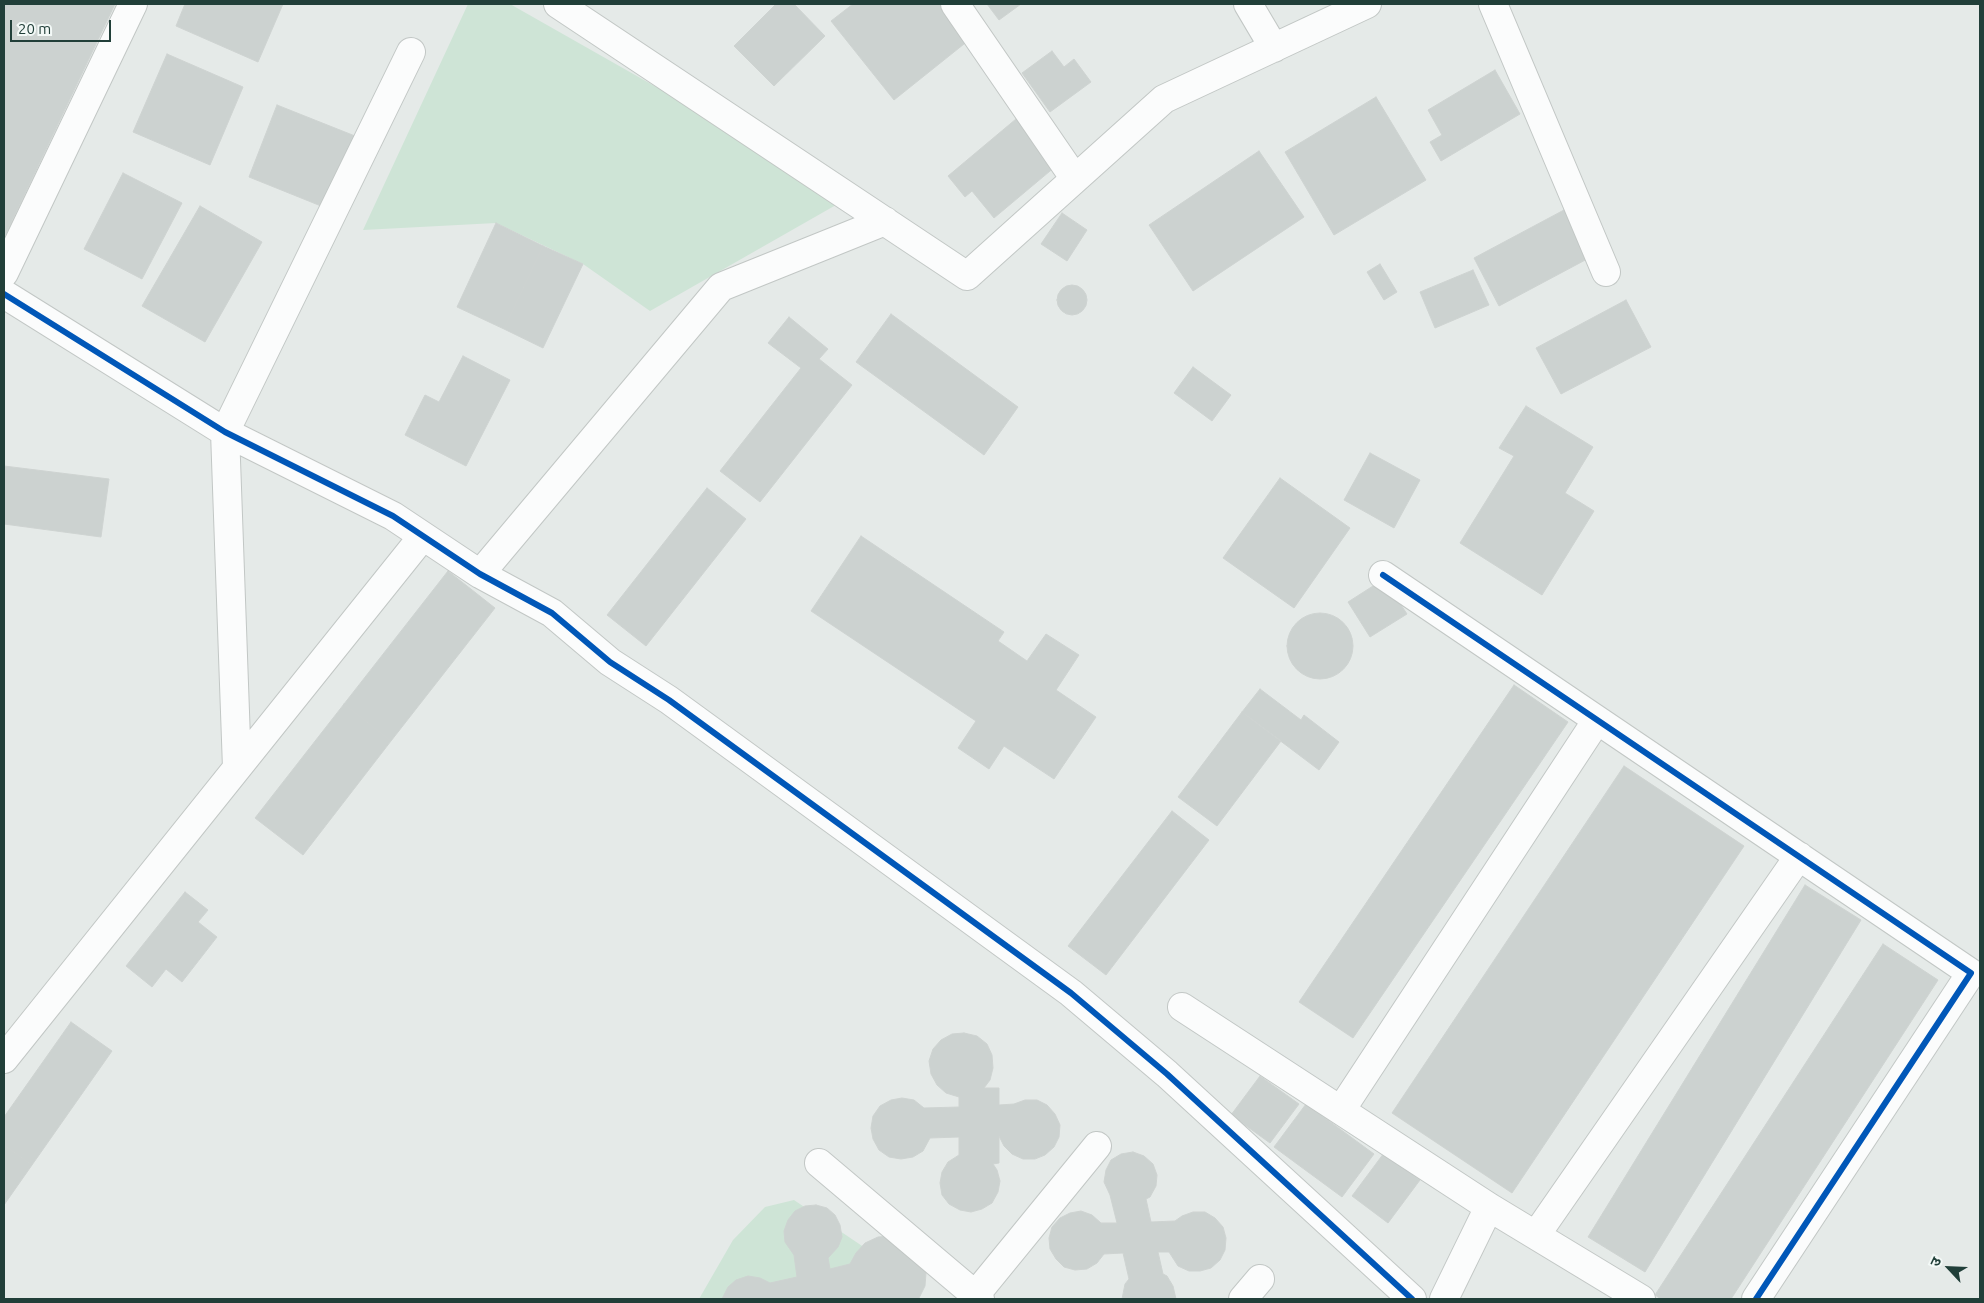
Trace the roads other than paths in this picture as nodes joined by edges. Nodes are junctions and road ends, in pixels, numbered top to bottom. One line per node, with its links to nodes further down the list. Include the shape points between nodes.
1 (133, 4): 12 (street)
2 (558, 4): 10 (street)
3 (955, 4): 9 (street)
4 (1248, 4): 7 (street)
5 (1367, 4): 7 (street)
6 (1493, 4): 11 (street)
7 (1274, 48): 9 (street, via 1164,99)
8 (411, 52): 14 (street)
9 (1075, 179): 10 (street, via 967,276)
10 (885, 221): 16 (street, via 721,287)
11 (1606, 272)
12 (4, 273)
13 (4, 294): 14 (street)
14 (225, 432): 15 (street, via 393,516); 19 (street)
15 (423, 536): 16 (street); 19 (street)
16 (480, 574): 29 (street, via 552,612 610,662 669,700 1071,993 1167,1074)
17 (1383, 575): 18 (street)
18 (1597, 720): 20 (street); 23 (street)
19 (237, 768): 22 (street)
20 (1799, 856): 27 (street); 32 (street, via 1971,973)
21 (1182, 1007): 23 (street)
22 (4, 1059)
23 (1341, 1110): 26 (street)
24 (1097, 1146): 28 (street)
25 (819, 1163): 28 (street)
26 (1489, 1206): 27 (street); 30 (street)
27 (1536, 1235): 31 (street)
28 (976, 1298)
29 (1412, 1299)
30 (1444, 1299)
31 (1642, 1299)
32 (1756, 1299)

